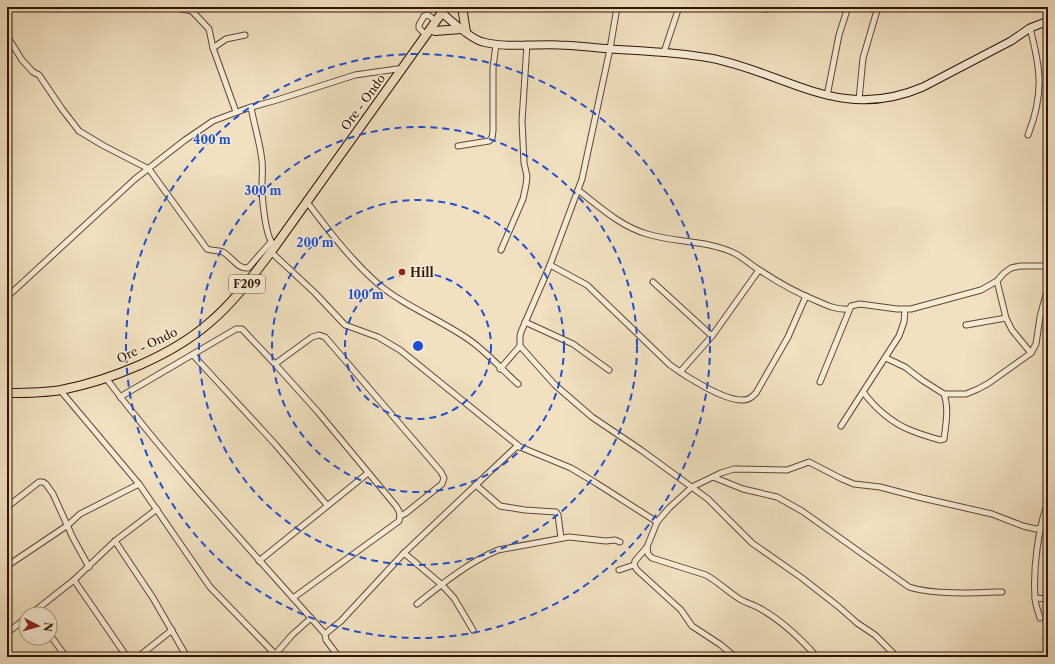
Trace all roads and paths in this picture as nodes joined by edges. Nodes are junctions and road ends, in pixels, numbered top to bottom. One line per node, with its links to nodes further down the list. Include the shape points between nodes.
1 (172, 7): 9 (street)
2 (433, 7): 10 (street)
3 (452, 7): 10 (main road, F209)
4 (462, 7): 14 (main road)
5 (617, 7): 22 (street)
6 (679, 7): 23 (street)
7 (848, 7): 25 (street, via 839,35)
8 (878, 7): 26 (street, via 863,58)
9 (194, 9): 21 (street, via 209,29)
10 (444, 12): 11 (main road, F209); 14 (main road); 15 (main road, F209)
11 (436, 21): 17 (main road, F209); 17 (street, via 428,15 424,16 419,28)
12 (1048, 21): 13 (main road)
13 (1030, 28): 26 (main road, via 909,94 871,101); 29 (street, via 1039,69 1039,96)
14 (464, 30): 15 (main road); 19 (main road, via 482,42)
15 (435, 31): 24 (main road, F209, via 413,59)
16 (245, 35): 21 (street, via 226,39)
17 (426, 35): 24 (main road, F209)
18 (9, 40): 31 (street, via 22,60 46,84 79,131)
19 (496, 44): 20 (main road); 30 (street, via 492,138 488,141)
20 (527, 44): 22 (main road); 35 (street, via 522,121 526,185)
21 (213, 48): 28 (street)
22 (610, 49): 23 (main road); 32 (street, via 586,166)
23 (664, 52): 25 (main road, via 711,58)
24 (404, 66): 27 (street, via 355,75); 33 (main road, Ore - Ondo / F209)
25 (827, 96): 26 (main road)
26 (859, 100)
27 (250, 107): 28 (street); 34 (street, via 263,162 262,199 267,235)
28 (236, 112): 31 (street, via 208,124)
29 (1028, 135)
30 (458, 146)
31 (149, 169): 34 (street, via 207,249 223,252 238,265 248,268); 43 (street)
32 (578, 190): 36 (street); 38 (street, via 606,212 634,229 724,249)
33 (307, 202): 34 (main road, Ore - Ondo / F209); 55 (street, via 349,255 378,283 470,340)
34 (272, 247): 58 (main road, Ore - Ondo / F209, via 243,289 209,323 164,353); 67 (street, via 345,325 378,337 400,350)
35 (501, 250)
36 (550, 265): 47 (street); 57 (street, via 587,285)
37 (1048, 266): 39 (street, via 1025,265 1011,268)
38 (759, 270): 42 (street); 49 (street)
39 (997, 281): 45 (street, via 981,290); 46 (street)
40 (653, 282): 49 (street)
41 (1048, 287): 51 (street, via 1036,344)
42 (806, 296): 44 (street, via 835,309); 57 (street, via 788,337 751,398 742,400 726,397)
43 (7, 297)
44 (849, 309): 45 (street, via 860,304); 59 (street)
45 (905, 310): 53 (street, via 902,329)
46 (1006, 318): 48 (street); 51 (street, via 1012,330)
47 (526, 322): 50 (street, via 520,336); 56 (street, via 573,344)
48 (966, 325)
49 (712, 336): 57 (street)
50 (520, 346): 55 (street); 72 (street, via 555,385 592,417)
51 (1031, 353): 64 (street, via 978,389 966,394)
52 (193, 355): 54 (street, via 236,329 242,329); 65 (street); 74 (street)
53 (886, 358): 63 (street); 64 (street, via 905,367)
54 (275, 364): 68 (street); 77 (street, via 312,337 325,337 441,472 444,478 442,484)
55 (500, 368): 60 (street)
56 (609, 370)
57 (680, 372)
58 (106, 378): 61 (main road, Ore - Ondo / F209); 65 (street)
59 (820, 382)
60 (518, 384)
61 (60, 390): 62 (main road, Ore - Ondo / F209); 70 (street)
62 (7, 393)
63 (864, 393): 64 (street, via 874,405 900,425 940,440 944,439 946,433 947,402); 66 (street)
64 (944, 394)
65 (120, 397): 86 (street)
66 (841, 426)
67 (520, 447): 71 (street, via 514,447); 78 (street, via 571,468)
68 (368, 473): 74 (street); 77 (street, via 400,511)
69 (713, 477): 72 (street); 80 (street, via 734,469 787,470 809,462 854,484 1002,517 1023,526); 93 (street, via 743,489 777,497 802,511 909,587 917,590 951,592)
70 (139, 484): 76 (street); 79 (street, via 80,514)
71 (476, 485): 81 (street, via 500,506 556,512); 85 (street)
72 (692, 487): 78 (street); 115 (street, via 708,499 752,543 840,607 875,635)
73 (1048, 502): 80 (street)
74 (327, 505): 86 (street)
75 (7, 507): 79 (street, via 39,482 43,482 53,494)
76 (157, 509): 82 (street); 107 (street, via 210,587)
77 (400, 516): 94 (street, via 399,521)
78 (657, 522): 84 (street)
79 (68, 525): 88 (street); 89 (street)
80 (1041, 528): 95 (street, via 1037,545)
81 (561, 538): 83 (street, via 577,537); 92 (street, via 498,550)
82 (115, 540): 89 (street); 102 (street)
83 (620, 542)
84 (646, 546): 87 (street, via 634,561); 114 (street, via 652,558 706,575 737,598 778,620)
85 (404, 553): 92 (street); 105 (street, via 342,621)
86 (259, 561): 94 (street)
87 (634, 565): 90 (street); 113 (street, via 681,610 692,626)
88 (7, 566)
89 (89, 566): 91 (street)
90 (619, 570)
91 (74, 580): 98 (street); 109 (street)
92 (441, 584): 97 (street); 103 (street, via 454,598)
93 (1002, 592)
94 (293, 598): 99 (street)
95 (1035, 598): 96 (street); 100 (street)
96 (1048, 599)
97 (417, 604)
98 (42, 606)
99 (311, 618): 105 (street); 107 (street)
100 (1040, 618)
101 (18, 624): 104 (street)
102 (172, 630): 110 (street); 111 (street)
103 (473, 630)
104 (7, 633)
105 (325, 634): 112 (street, via 326,640)
106 (58, 646): 108 (street)
107 (274, 656)
108 (66, 657)
109 (127, 657)
110 (138, 657)
111 (187, 657)
112 (340, 657)
113 (735, 657)
114 (817, 657)
115 (897, 657)

